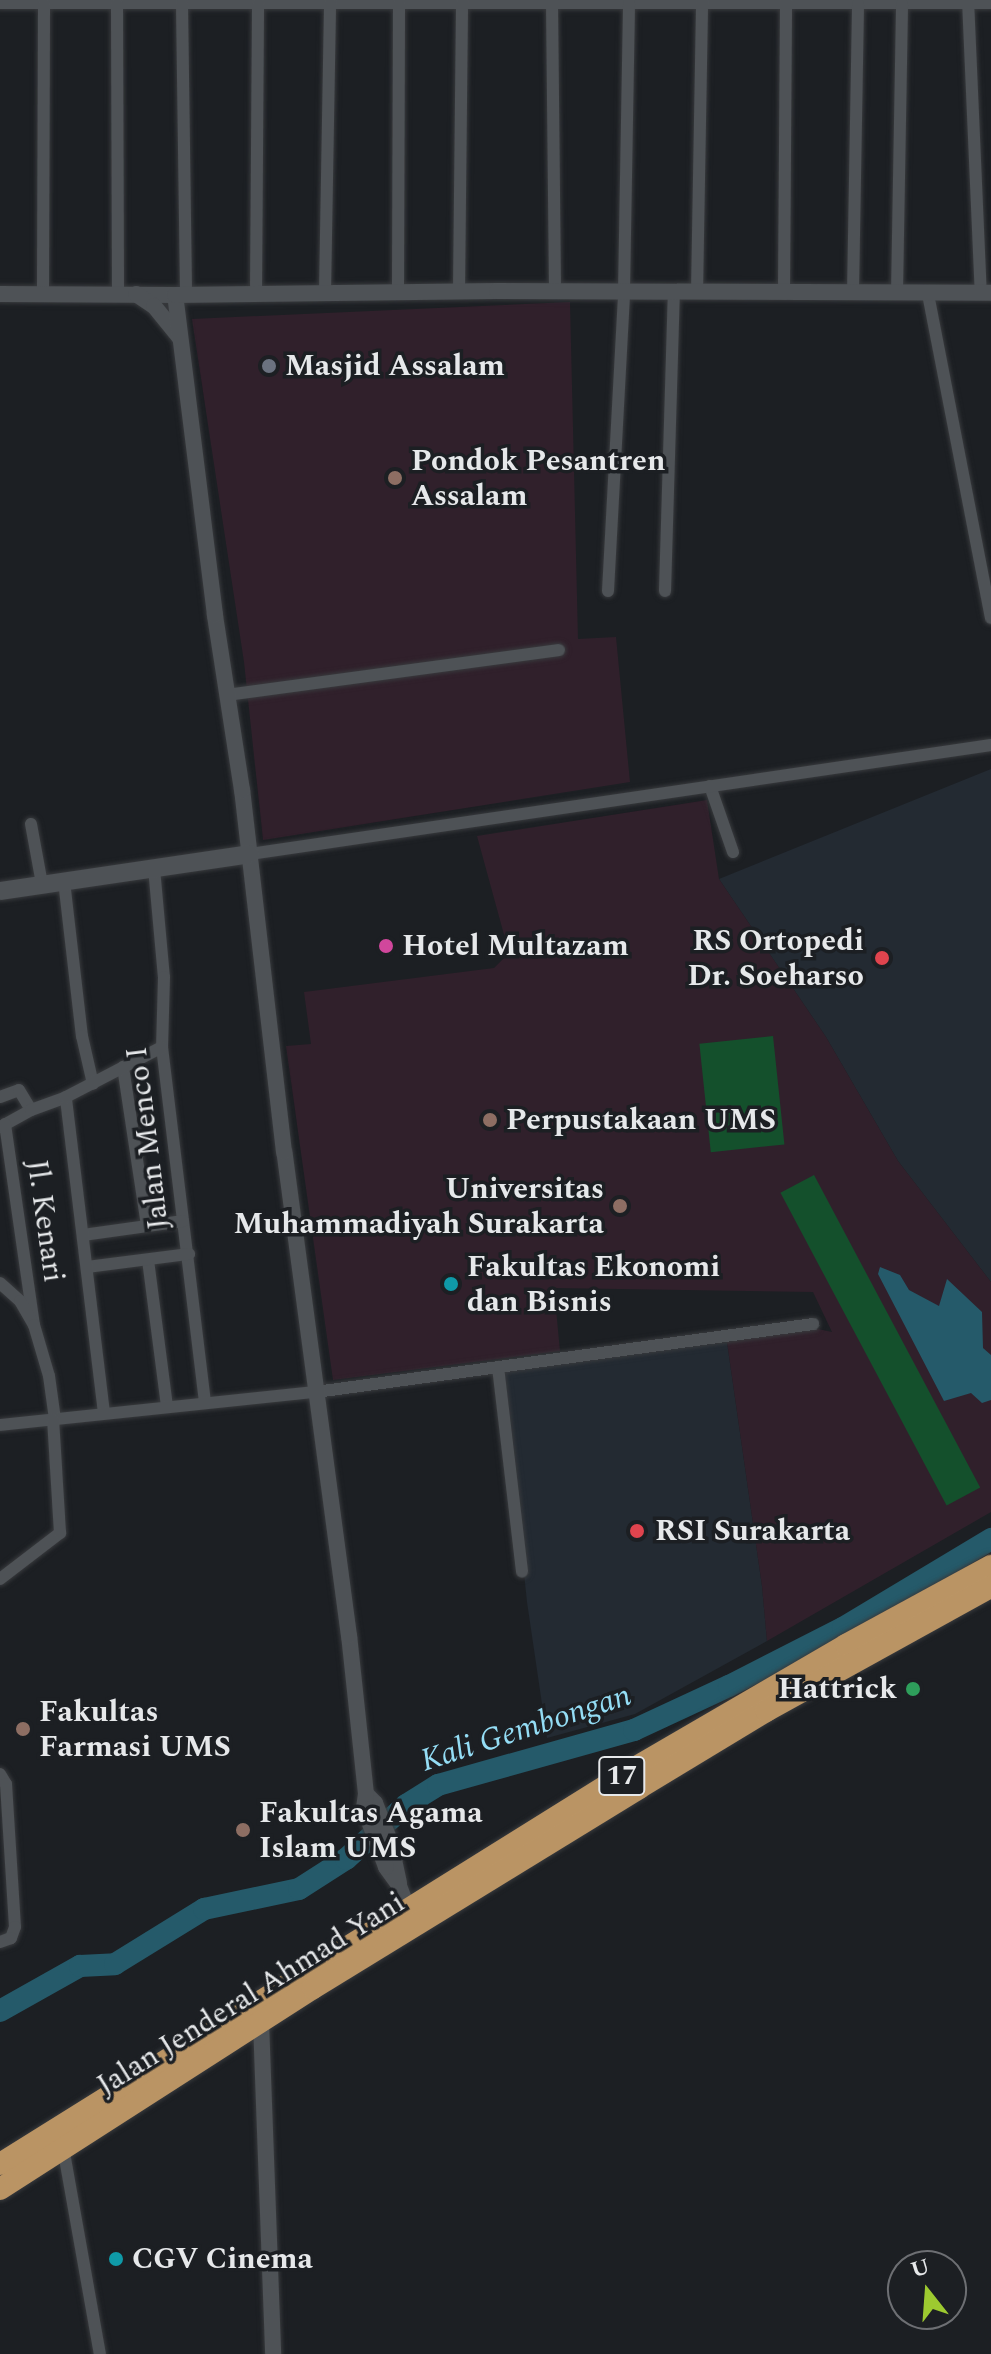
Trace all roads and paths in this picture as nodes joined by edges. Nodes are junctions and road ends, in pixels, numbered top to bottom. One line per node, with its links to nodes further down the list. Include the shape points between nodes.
1 (430, 1): 4 (street); 11 (street)
2 (514, 1): 4 (street); 5 (street)
3 (588, 1): 5 (street); 12 (street)
4 (462, 2): 22 (street)
5 (552, 2): 20 (street)
6 (702, 2): 7 (street); 12 (street); 26 (street)
7 (786, 2): 18 (street); 27 (street)
8 (968, 2): 13 (street); 19 (street); 30 (street)
9 (0, 3): 14 (street)
10 (330, 3): 11 (street); 17 (street); 24 (street)
11 (399, 3): 21 (street)
12 (629, 3): 23 (street)
13 (991, 3)
14 (44, 4): 15 (street); 32 (street)
15 (117, 4): 16 (street); 33 (street)
16 (182, 4): 17 (street); 36 (street)
17 (258, 4): 37 (street)
18 (858, 4): 19 (street); 28 (street)
19 (902, 4): 29 (street)
20 (555, 291): 22 (street); 23 (street)
21 (398, 292): 22 (street); 24 (street)
22 (459, 292)
23 (624, 292): 25 (street); 39 (street)
24 (325, 293): 37 (street)
25 (674, 293): 26 (street); 40 (street)
26 (697, 293): 27 (street)
27 (784, 293): 28 (street)
28 (853, 293): 29 (street)
29 (897, 293): 35 (street)
30 (986, 293): 35 (street)
31 (0, 294): 32 (street)
32 (43, 294): 33 (street)
33 (118, 294): 34 (street)
34 (136, 294): 36 (street); 38 (street, via 154,306)
35 (928, 294): 41 (street)
36 (180, 295): 37 (street); 38 (street)
37 (256, 295)
38 (180, 338): 43 (street)
39 (608, 591)
40 (665, 591)
41 (991, 618)
42 (559, 650): 43 (street)
43 (227, 695): 48 (street)
44 (991, 745): 45 (street)
45 (710, 786): 47 (street); 48 (street)
46 (31, 824): 51 (street)
47 (733, 852)
48 (250, 854): 49 (main road); 70 (street)
49 (154, 868): 50 (main road); 53 (street, Jalan Menco I, via 164,977)
50 (64, 881): 51 (main road); 55 (street, via 82,1036)
51 (42, 884): 52 (main road)
52 (0, 891)
53 (162, 1047): 54 (street); 60 (street, Jalan Menco I)
54 (123, 1067): 55 (street); 61 (street)
55 (93, 1084): 57 (street)
56 (0, 1097): 58 (street, via 17,1090)
57 (66, 1097): 58 (street); 62 (street)
58 (31, 1110): 59 (street)
59 (2, 1126): 68 (street, Jl. Kenari)
60 (183, 1221): 61 (street); 63 (street, Jalan Menco I)
61 (147, 1226): 62 (street)
62 (83, 1235): 65 (street)
63 (189, 1254): 64 (street); 71 (street, Jalan Menco I)
64 (148, 1260): 65 (street); 72 (street)
65 (87, 1267): 73 (street)
66 (0, 1283): 68 (street, via 20,1301)
67 (813, 1324): 69 (street)
68 (34, 1325): 74 (street, via 49,1376)
69 (498, 1367): 70 (street); 77 (street)
70 (316, 1392): 71 (street); 81 (street, via 366,1794 382,1840 397,1863)
71 (205, 1401): 72 (street)
72 (167, 1406): 73 (street)
73 (104, 1413): 74 (street)
74 (54, 1419): 75 (street); 78 (street, via 60,1533)
75 (0, 1425)
76 (991, 1566): 81 (highway, Jalan Jenderal Ahmad Yani / 17, via 755,1697)
77 (522, 1572)
78 (0, 1579)
79 (991, 1587): 81 (highway, Jalan Jenderal Ahmad Yani / 17)
80 (0, 1774): 82 (street, via 7,1797 15,1927 11,1938)
81 (411, 1918): 83 (highway, Jalan Jenderal Ahmad Yani / 17); 84 (highway, Jalan Jenderal Ahmad Yani / 17)
82 (0, 1942)
83 (261, 2022): 84 (highway, Jalan Jenderal Ahmad Yani / 17); 88 (street)
84 (51, 2147): 85 (highway, Jalan Jenderal Ahmad Yani / 17); 86 (highway, Jalan Jenderal Ahmad Yani / 17); 87 (street)
85 (0, 2164)
86 (0, 2189)
87 (100, 2354)
88 (273, 2354)

